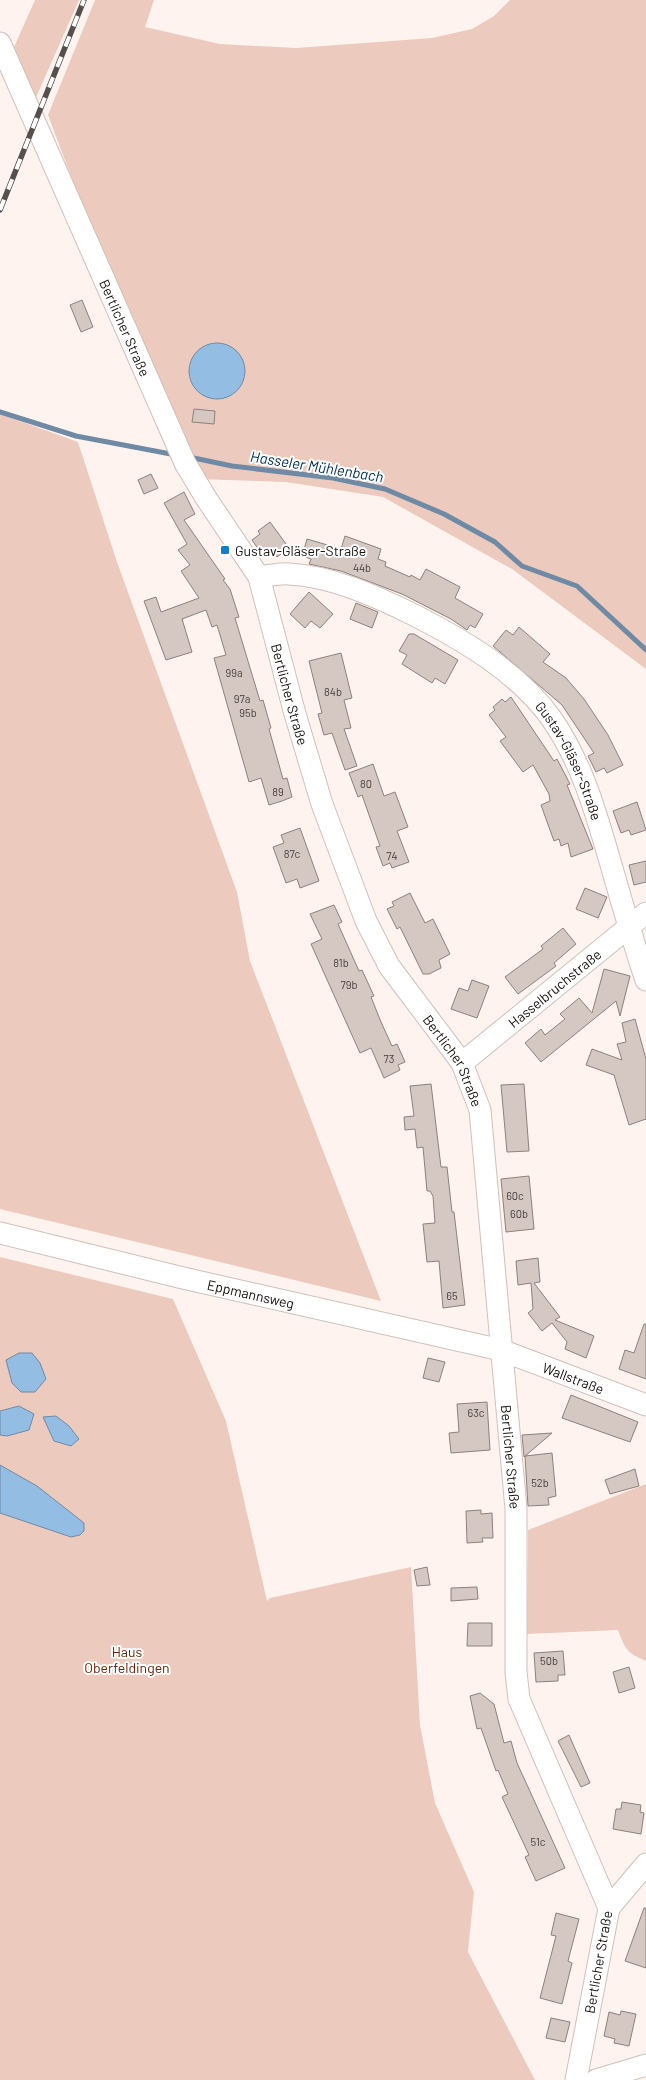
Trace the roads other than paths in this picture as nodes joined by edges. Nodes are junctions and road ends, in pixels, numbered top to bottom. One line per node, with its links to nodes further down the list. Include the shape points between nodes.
1 (0, 43): 2 (street, Bertlicher Straße, via 185,463)
2 (258, 577): 4 (street, Gustav-Gläser-Straße, via 288,574 314,578 397,606 470,646 529,693 551,718 574,755 593,802); 6 (street, Bertlicher Straße, via 317,786 366,921 389,966)
3 (646, 913): 4 (street, Hasselbruchstraße)
4 (628, 928): 5 (street, Gustav-Gläser-Straße); 6 (street, Hasselbruchstraße)
5 (646, 980)
6 (462, 1063): 8 (street, Bertlicher Straße, via 480,1110)
7 (0, 1233): 8 (street, Eppmannsweg)
8 (501, 1350): 9 (street, Wallstraße); 11 (street, Bertlicher Straße, via 516,1509 516,1672 519,1699)
9 (646, 1405)
10 (646, 1864): 11 (street)
11 (610, 1908): 13 (street, Bertlicher Straße)
12 (646, 2065): 13 (street)
13 (584, 2080)

